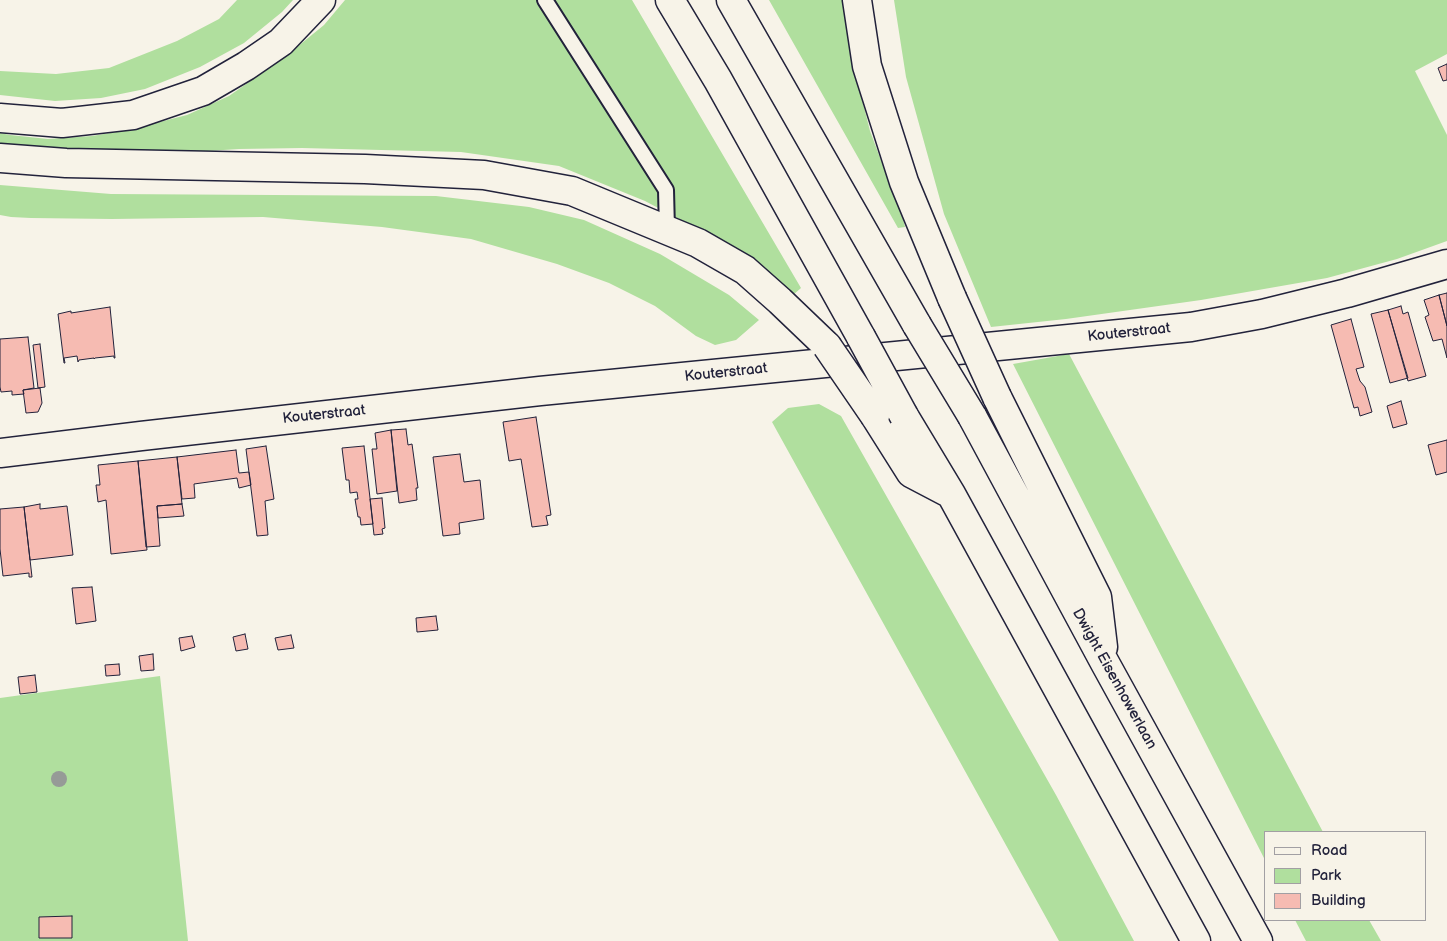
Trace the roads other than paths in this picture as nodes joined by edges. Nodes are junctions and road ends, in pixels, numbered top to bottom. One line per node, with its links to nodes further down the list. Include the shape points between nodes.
1 (320, 0): 6 (main road, via 281,42 204,91 133,115 62,123)
2 (545, 0): 8 (lane, via 666,190)
3 (670, 0): 11 (main road, bridge)
4 (731, 0): 12 (main road, Dwight Eisenhowerlaan, bridge, via 972,416)
5 (857, 0): 12 (main road, bridge, via 868,66 904,182 998,397 1097,597)
6 (0, 118)
7 (0, 158): 8 (main road, via 66,163 484,174 572,191)
8 (667, 230): 11 (main road, bridge, via 698,243 745,270 780,301 827,346 911,473)
9 (1447, 264): 10 (main road, Kouterstraat, via 1262,314 1191,326 540,391)
10 (0, 454)
11 (951, 494): 13 (main road)
12 (1105, 663): 14 (main road, Dwight Eisenhowerlaan)
13 (1196, 941)
14 (1258, 941)

